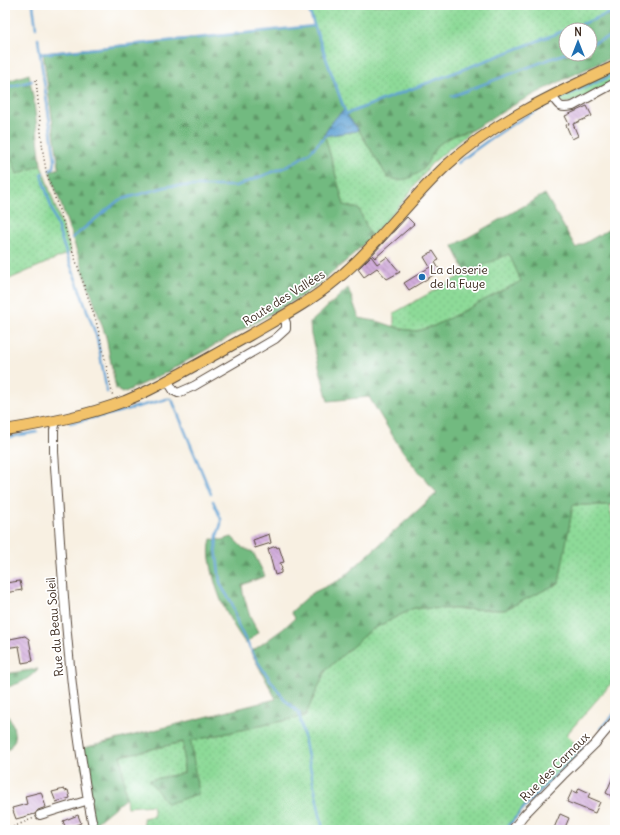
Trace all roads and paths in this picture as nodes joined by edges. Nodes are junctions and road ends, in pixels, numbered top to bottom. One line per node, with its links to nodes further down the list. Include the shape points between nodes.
1 (615, 66): 4 (main road, Route des Vallées)
2 (36, 80): 7 (path, via 46,171 96,321)
3 (615, 83): 4 (street, via 567,108 559,106)
4 (552, 96): 5 (main road, Route des Vallées, via 498,126 462,152 434,177 373,245 344,273 318,294)
5 (283, 316): 6 (main road, Route des Vallées); 6 (street, via 286,329 275,339 194,386 178,393)
6 (167, 380): 7 (main road, Route des Vallées)
7 (114, 404): 8 (main road, Route des Vallées)
8 (56, 421): 9 (main road, Route des Vallées); 11 (street, Rue du Beau Soleil, via 54,452 66,628)
9 (5, 430)
10 (615, 720): 15 (street, Rue des Carnaux)
11 (89, 800): 12 (street); 14 (street, Rue du Beau Soleil)
12 (40, 815): 13 (path)
13 (6, 830)
14 (94, 830)
15 (512, 830)

